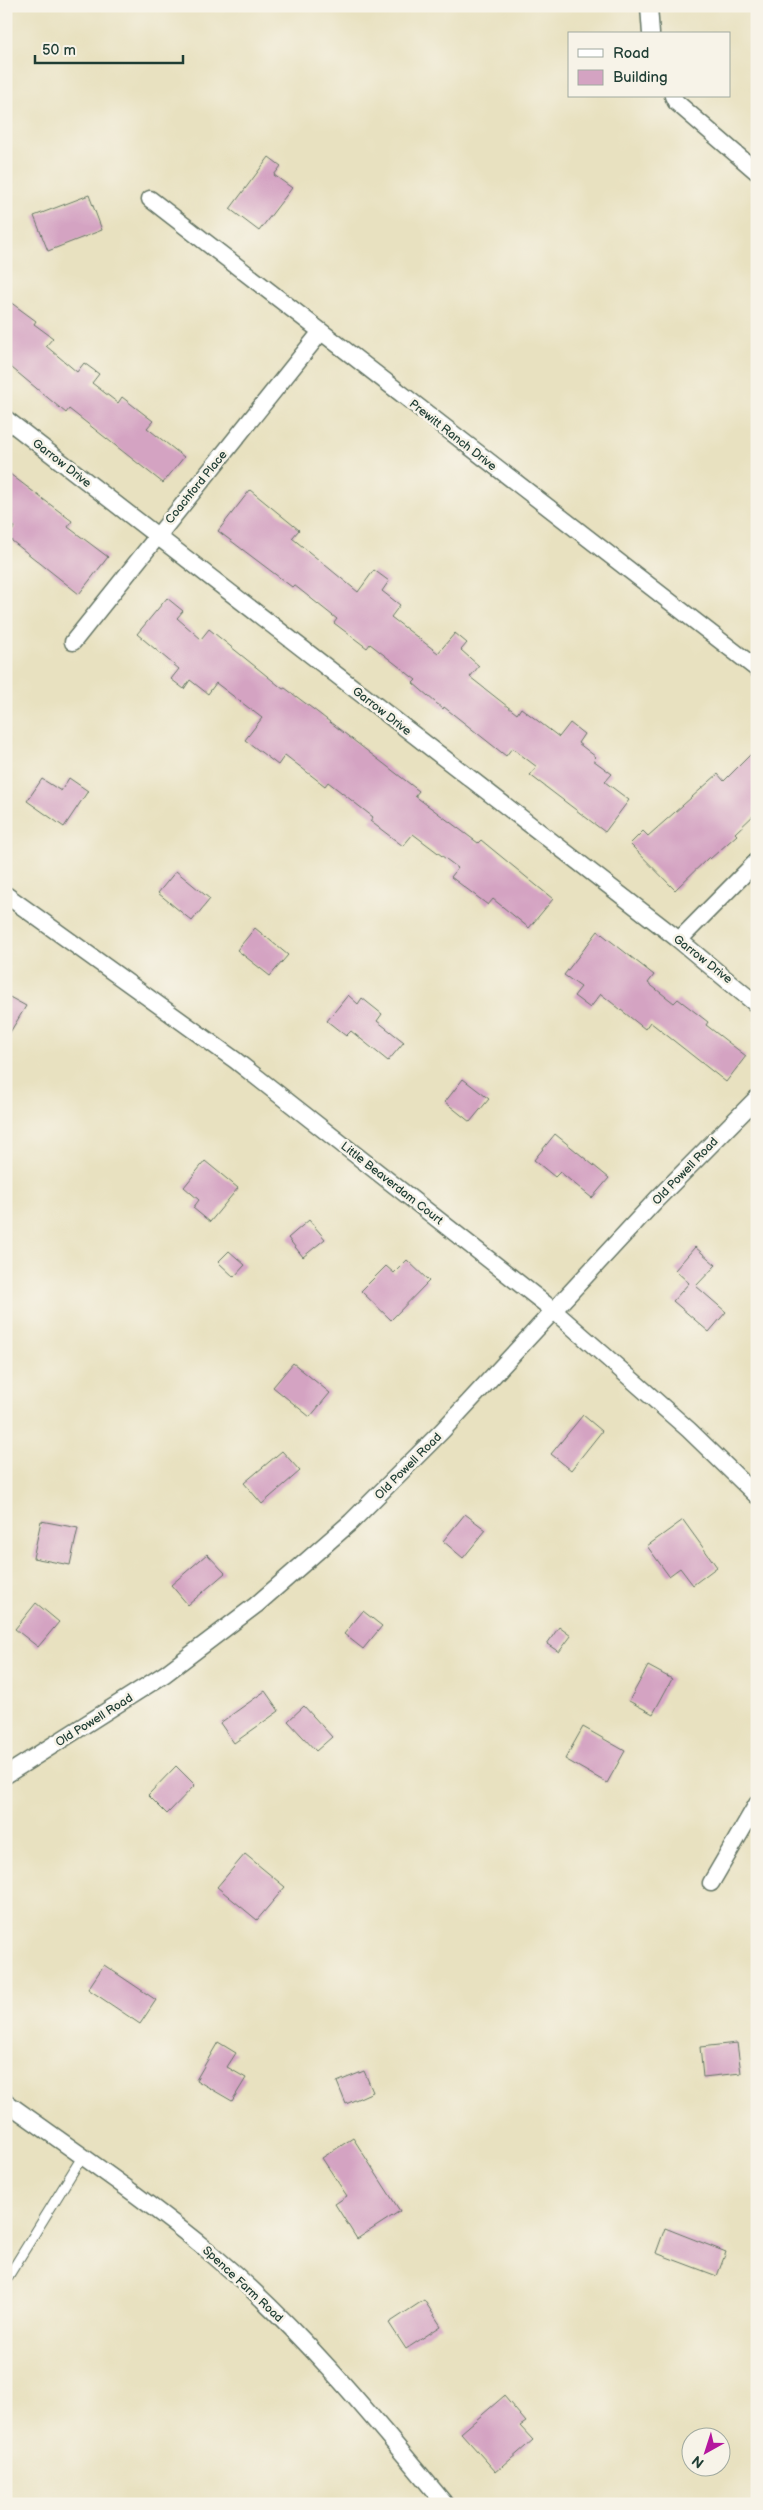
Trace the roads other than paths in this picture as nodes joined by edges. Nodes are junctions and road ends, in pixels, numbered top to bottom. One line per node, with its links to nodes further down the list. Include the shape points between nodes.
1 (650, 6): 2 (street)
2 (651, 32)
3 (674, 98): 4 (street)
4 (757, 172)
5 (150, 199): 6 (street, Prewitt Ranch Drive)
6 (320, 332): 8 (street, Coachford Place); 10 (street, Prewitt Ranch Drive)
7 (6, 419): 8 (street, Garrow Drive)
8 (156, 537): 9 (street, Coachford Place); 13 (street, Garrow Drive)
9 (73, 642)
10 (757, 669)
11 (757, 861): 13 (street)
12 (6, 895): 16 (street, Little Beaverdam Court, via 234,1060)
13 (679, 940): 14 (street, Garrow Drive)
14 (757, 1005)
15 (757, 1098): 16 (street, Old Powell Road)
16 (553, 1310): 17 (street, Little Beaverdam Court, via 689,1430); 18 (street, Old Powell Road, via 398,1477 299,1568 165,1674)
17 (757, 1496)
18 (6, 1775)
19 (757, 1804): 20 (street)
20 (711, 1883)
21 (6, 2102): 22 (street, Spence Farm Road)
22 (82, 2157): 23 (lane); 24 (street, Spence Farm Road, via 214,2256 278,2316 346,2387)
23 (6, 2280)
24 (445, 2504)

